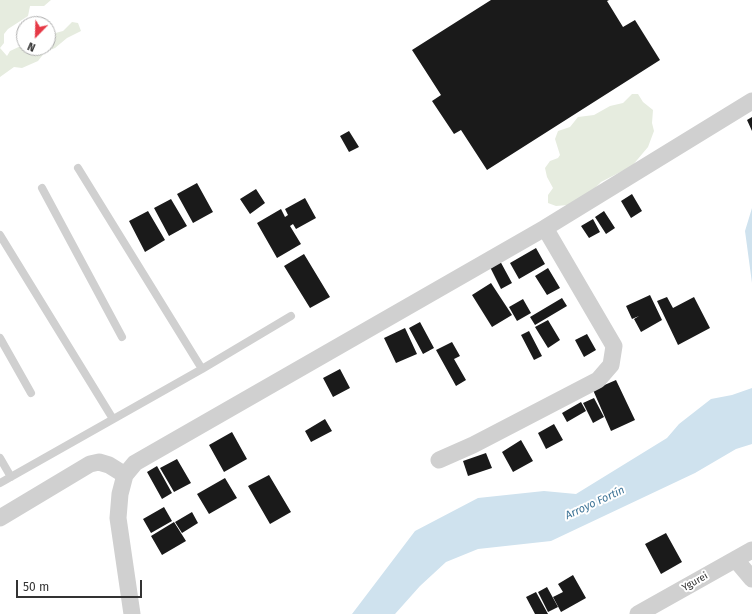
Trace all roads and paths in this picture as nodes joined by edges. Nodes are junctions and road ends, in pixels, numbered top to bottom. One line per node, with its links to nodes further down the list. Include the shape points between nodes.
1 (752, 101): 4 (street)
2 (78, 168): 9 (lane)
3 (42, 188): 7 (lane)
4 (545, 228): 13 (street, via 614,346 610,365 598,380); 14 (street, via 135,463)
5 (0, 235): 11 (lane)
6 (291, 316): 9 (lane)
7 (122, 337)
8 (0, 338): 10 (lane)
9 (202, 369): 11 (lane)
10 (31, 393)
11 (113, 419): 15 (lane)
12 (0, 458): 15 (lane)
13 (439, 460)
14 (125, 475): 17 (street, via 109,465 99,462 90,464); 21 (street, via 118,518)
15 (11, 477): 16 (lane)
16 (0, 483)
17 (0, 518)
18 (752, 550): 19 (street, Ygurei)
19 (736, 560): 20 (street); 22 (street, Ygurei)
20 (752, 579)
21 (132, 614)
22 (638, 614)

